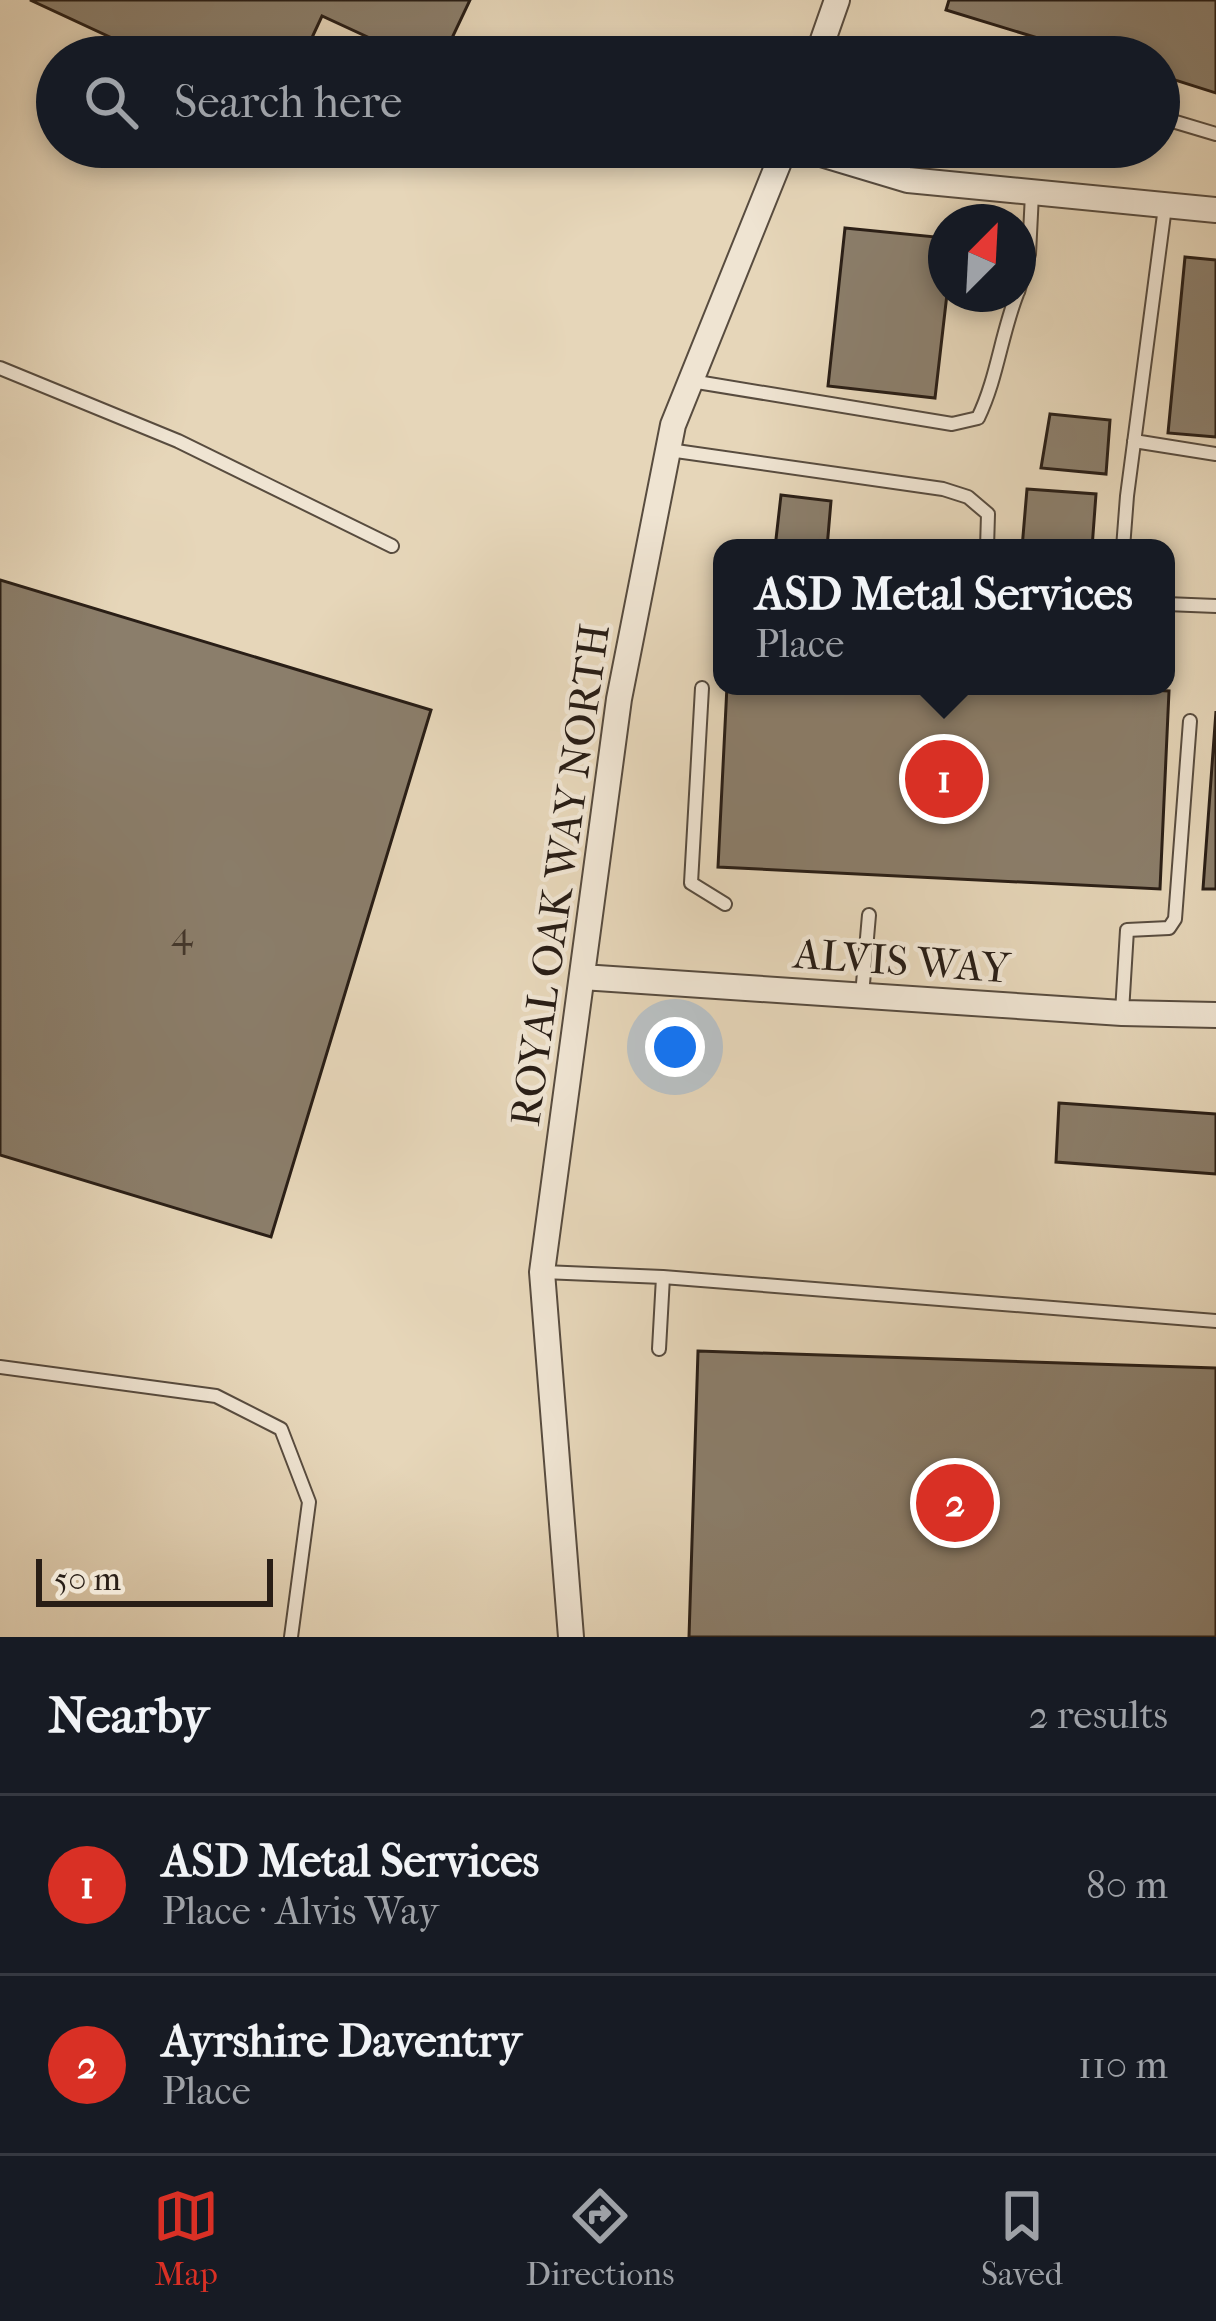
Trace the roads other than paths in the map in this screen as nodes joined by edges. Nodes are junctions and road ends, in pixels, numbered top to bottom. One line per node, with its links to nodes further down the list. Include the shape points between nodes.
1 (837, 0): 2 (street)
2 (824, 36)
3 (1180, 123): 4 (lane)
4 (1216, 134)
5 (776, 168): 13 (street, ROYAL OAK WAY NORTH)
6 (868, 168): 7 (street)
7 (1032, 194): 8 (lane); 9 (street)
8 (1032, 204)
9 (1165, 207): 10 (street); 14 (lane)
10 (1216, 211)
11 (1009, 312): 13 (lane, via 990,394 977,418 952,424)
12 (0, 368): 19 (lane, via 178,441)
13 (690, 381): 15 (street, ROYAL OAK WAY NORTH)
14 (1134, 441): 16 (lane); 18 (lane)
15 (668, 450): 17 (lane, via 943,489 988,514); 26 (street, ROYAL OAK WAY NORTH, via 619,699)
16 (1216, 454)
17 (987, 539)
18 (1124, 539)
19 (392, 546)
20 (1175, 604): 21 (lane)
21 (1216, 606)
22 (702, 688): 24 (lane, via 691,883)
23 (1190, 721): 28 (lane, via 1175,920 1169,928 1127,930)
24 (725, 904)
25 (869, 915): 27 (lane)
26 (582, 977): 27 (street, ALVIS WAY); 30 (street, ROYAL OAK WAY NORTH)
27 (862, 996): 28 (street, ALVIS WAY)
28 (1122, 1013): 29 (street, ALVIS WAY)
29 (1216, 1016)
30 (542, 1272): 31 (lane); 36 (street, ROYAL OAK WAY NORTH)
31 (663, 1277): 32 (lane); 33 (lane)
32 (1216, 1322)
33 (659, 1349)
34 (0, 1367): 35 (lane, via 216,1396 281,1429 309,1502)
35 (291, 1637)
36 (571, 1637)

